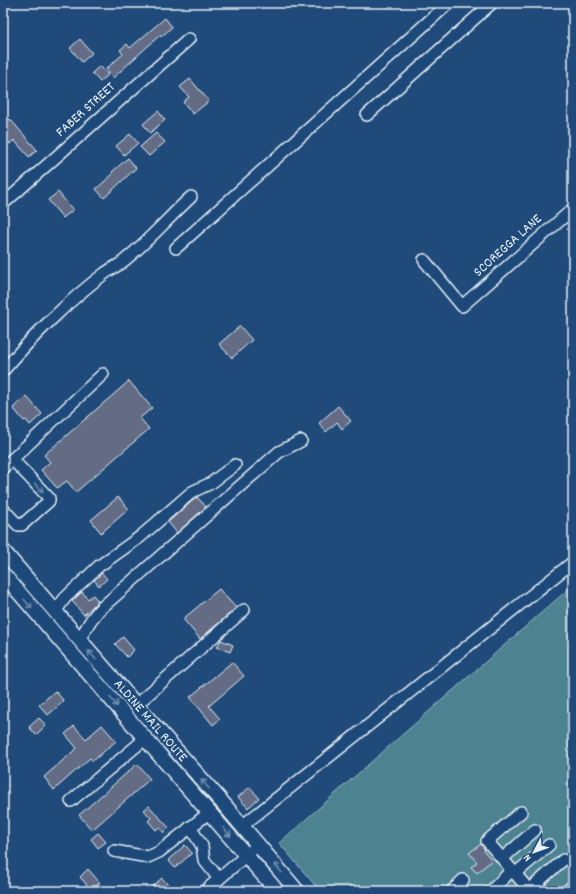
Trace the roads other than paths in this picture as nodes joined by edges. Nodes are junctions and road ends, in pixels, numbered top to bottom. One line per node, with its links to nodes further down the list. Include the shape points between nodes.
1 (449, 3): 8 (street)
2 (492, 3): 4 (street)
3 (190, 39): 6 (street, FABER STREET)
4 (367, 115)
5 (191, 197): 10 (street, via 120,264 75,298)
6 (3, 204)
7 (573, 208): 9 (street, SCOREGGA LANE, via 462,306)
8 (176, 248)
9 (424, 260)
10 (3, 371)
11 (103, 374): 13 (street)
12 (301, 441): 23 (street, via 279,452 99,610)
13 (12, 459): 15 (street); 16 (street, one-way to 16, via 49,498 22,525 18,525)
14 (235, 465): 21 (street, via 211,484 192,492 140,537 99,566)
15 (3, 468)
16 (3, 509)
17 (3, 551): 21 (main road, ALDINE MAIL ROUTE)
18 (573, 562): 30 (street)
19 (3, 574): 22 (main road, ALDINE MAIL ROUTE, one-way to 22)
20 (244, 610): 24 (street)
21 (54, 612): 22 (main road); 23 (main road, ALDINE MAIL ROUTE)
22 (44, 623): 26 (main road, ALDINE MAIL ROUTE, one-way to 26)
23 (80, 640): 24 (main road, ALDINE MAIL ROUTE, one-way to 23)
24 (136, 706): 25 (main road, ALDINE MAIL ROUTE)
25 (156, 728): 26 (main road); 30 (main road, ALDINE MAIL ROUTE, one-way to 25)
26 (146, 738): 27 (street); 28 (main road, ALDINE MAIL ROUTE)
27 (71, 802)
28 (210, 812): 31 (street); 36 (main road, ALDINE MAIL ROUTE, one-way to 36)
29 (521, 812): 37 (street, via 487,841)
30 (242, 826): 33 (main road, ALDINE MAIL ROUTE)
31 (190, 827): 35 (street, via 159,852 148,857); 40 (street, via 202,846 204,860)
32 (535, 830): 37 (street)
33 (258, 845): 36 (street); 46 (main road, ALDINE MAIL ROUTE, one-way to 33)
34 (549, 845): 39 (street)
35 (114, 851)
36 (247, 855): 40 (street); 45 (main road, ALDINE MAIL ROUTE)
37 (502, 858): 39 (street)
38 (563, 860): 43 (street)
39 (514, 872): 43 (street); 48 (street)
40 (219, 879): 44 (street)
41 (464, 880): 47 (street)
42 (573, 886): 49 (street)
43 (530, 890)
44 (205, 891)
45 (277, 891)
46 (297, 891)
47 (452, 891)
48 (491, 891)
49 (567, 891)

